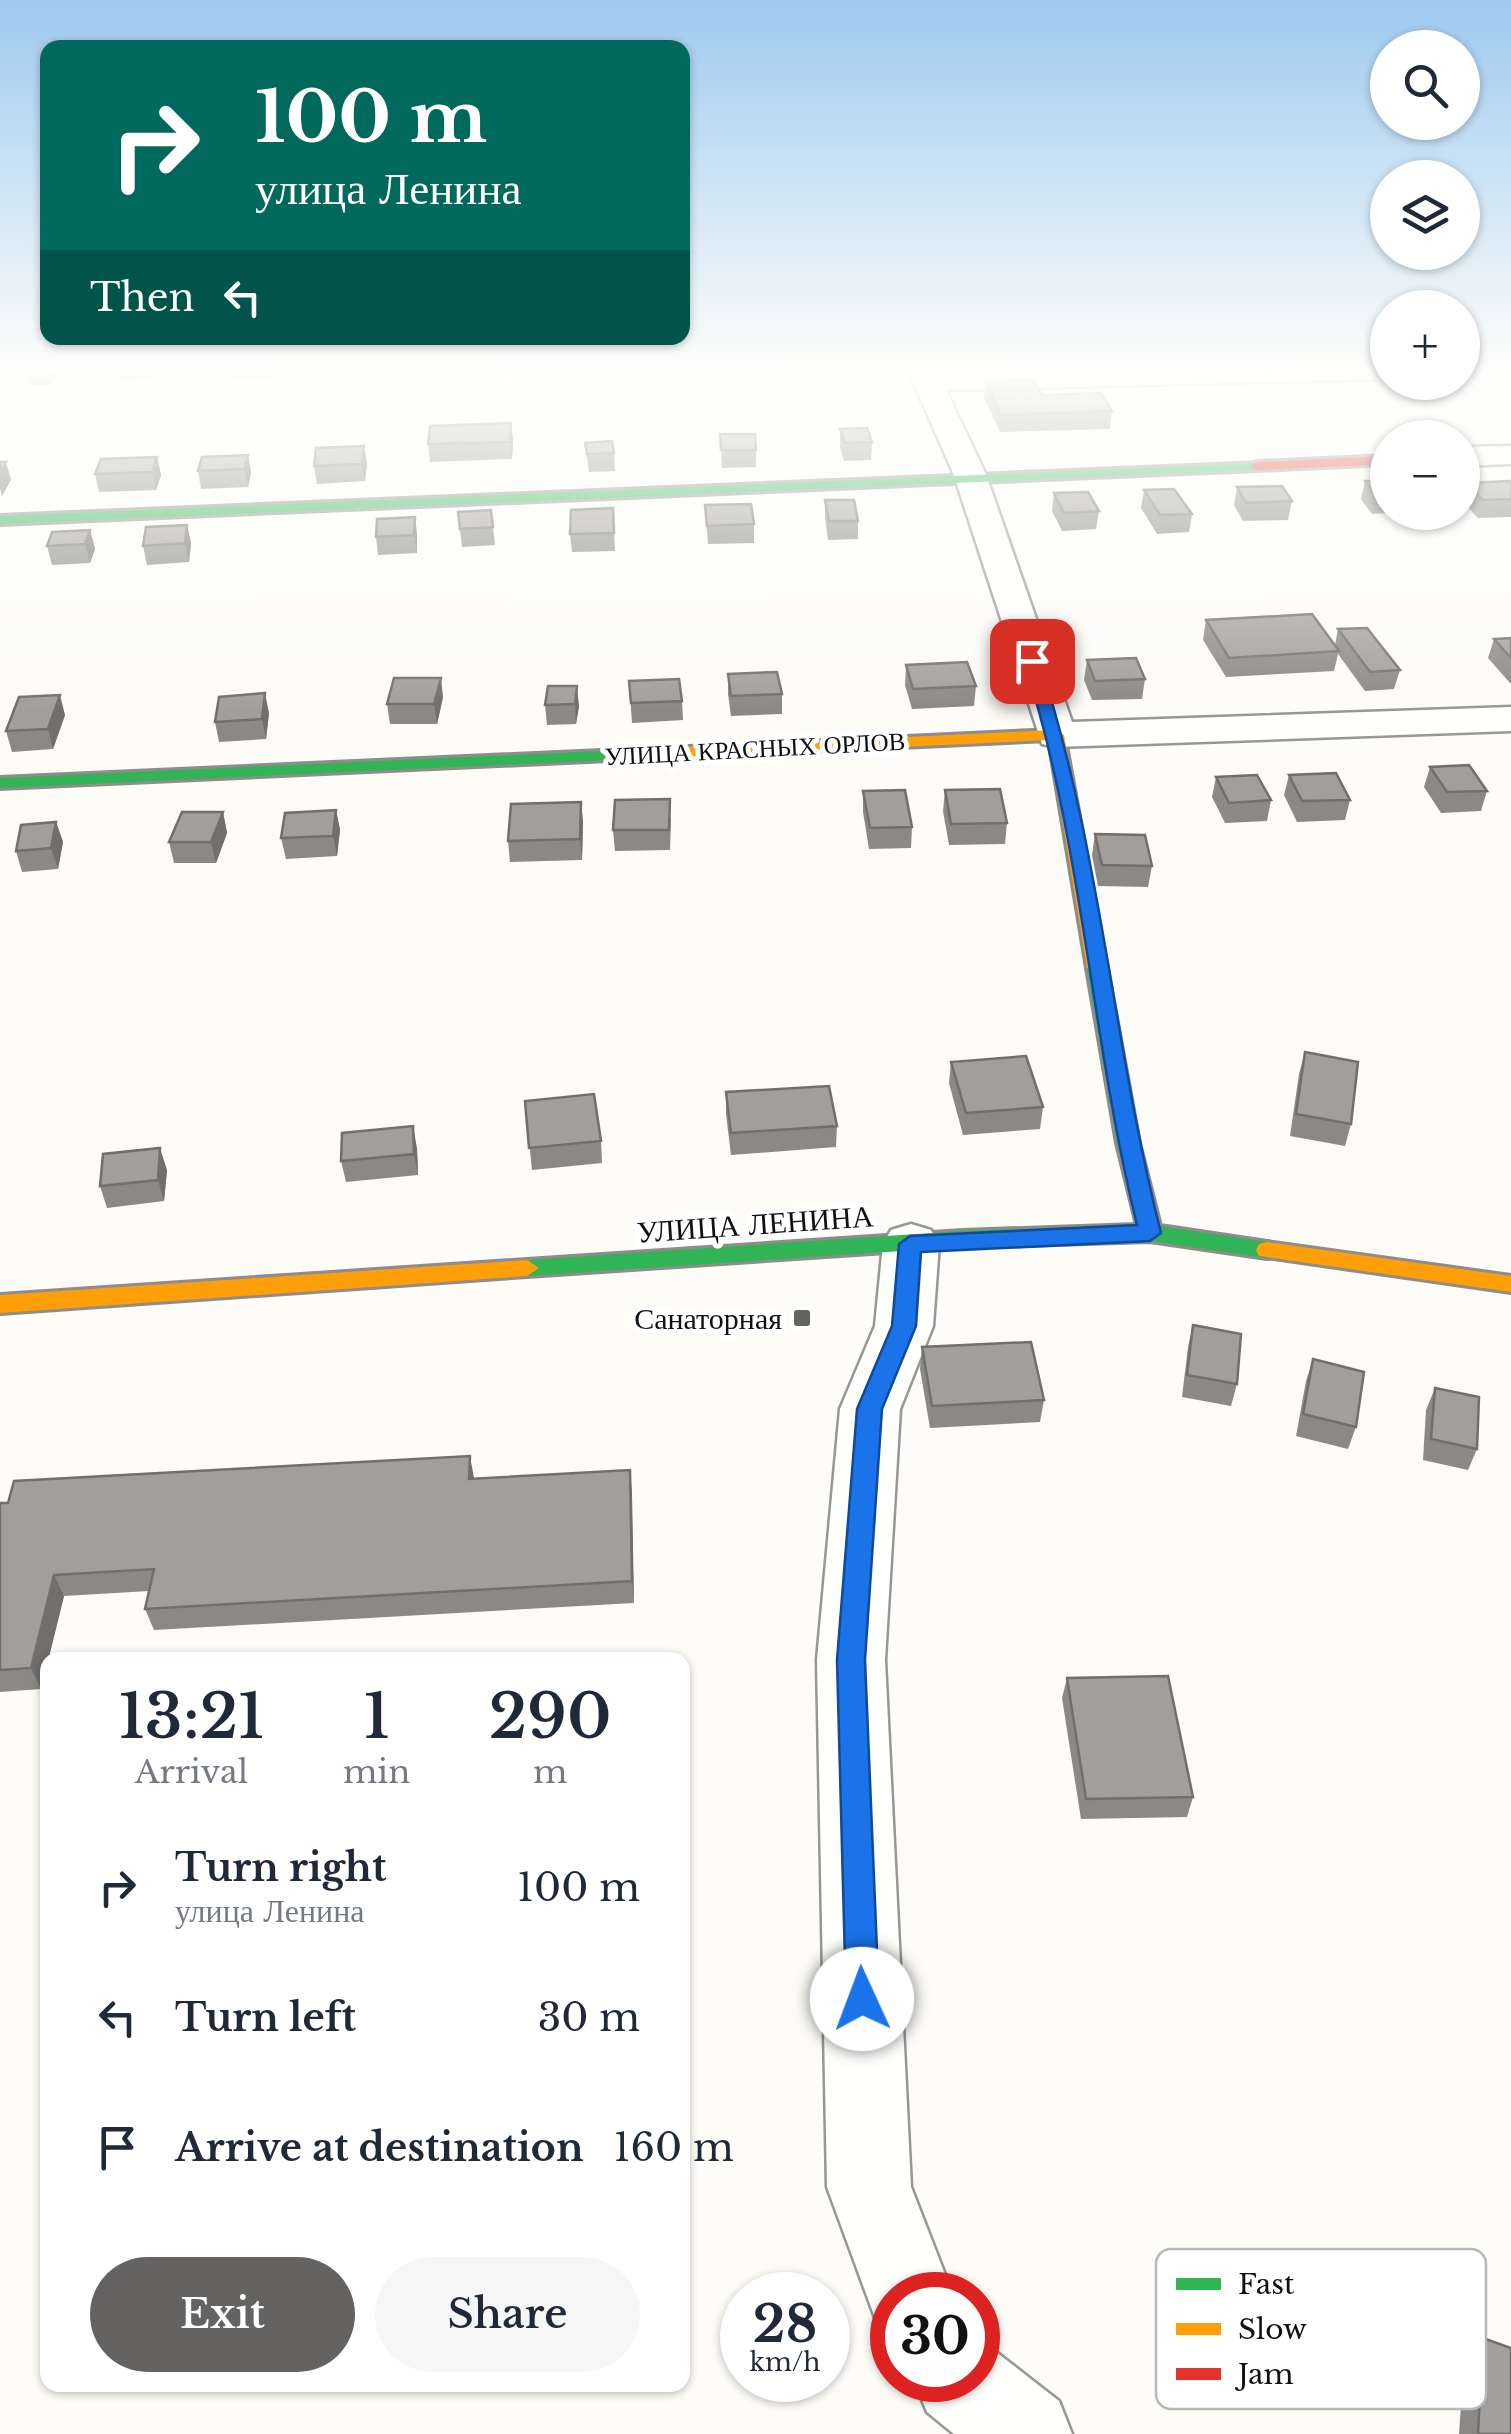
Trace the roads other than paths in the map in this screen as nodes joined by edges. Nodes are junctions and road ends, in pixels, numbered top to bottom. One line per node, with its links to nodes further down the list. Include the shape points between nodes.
1 (785, 484): 3 (street)
2 (973, 484): 5 (street)
3 (0, 520)
4 (1511, 719): 5 (street, УЛИЦА КРАСНЫХ ОРЛОВ)
5 (1056, 735): 6 (street, УЛИЦА КРАСНЫХ ОРЛОВ); 7 (street)
6 (0, 782)
7 (1150, 1233): 8 (street, УЛИЦА ЛЕНИНА); 9 (street, УЛИЦА ЛЕНИНА)
8 (910, 1244): 10 (street, УЛИЦА ЛЕНИНА); 11 (street, via 904,1326 870,1409 851,1660 869,2188)
9 (1511, 1284)
10 (0, 1304)
11 (901, 2272)
12 (986, 2402): 13 (street)
13 (1026, 2434)

